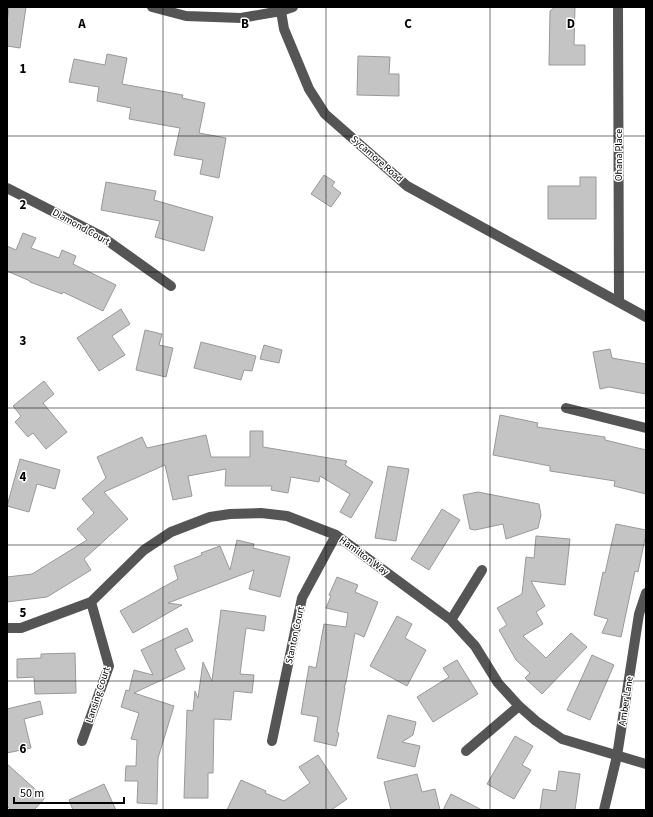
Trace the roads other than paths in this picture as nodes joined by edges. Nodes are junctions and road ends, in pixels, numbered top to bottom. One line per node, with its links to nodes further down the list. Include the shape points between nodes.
1 (152, 7): 4 (street, via 186,16 241,18)
2 (293, 7): 4 (street)
3 (618, 7): 7 (street, Ohana Place)
4 (281, 11): 7 (street, Sycamore Road, via 284,29 309,89 325,114 402,181)
5 (7, 188): 6 (street, Diamond Court, via 101,236)
6 (171, 286)
7 (619, 302): 8 (street, Sycamore Road)
8 (646, 317)
9 (566, 408): 10 (street)
10 (646, 428)
11 (336, 535): 14 (street, Hamilton Way, via 287,516 261,513 210,517 171,532 144,550); 15 (street, Hamilton Way); 19 (street, Stanton Court, via 302,598)
12 (482, 570): 15 (street)
13 (646, 593): 21 (street, Amber Lane, via 638,614)
14 (91, 602): 16 (street, Hamilton Way, via 21,628); 18 (street, Lansing Court, via 109,666)
15 (451, 620): 17 (street, Hamilton Way, via 475,646 498,683)
16 (7, 628)
17 (519, 706): 20 (street); 21 (street, Hamilton Way, via 562,739)
18 (82, 741)
19 (272, 741)
20 (466, 751)
21 (617, 756): 22 (street, Hamilton Way); 23 (street, Amber Lane)
22 (646, 764)
23 (604, 810)

